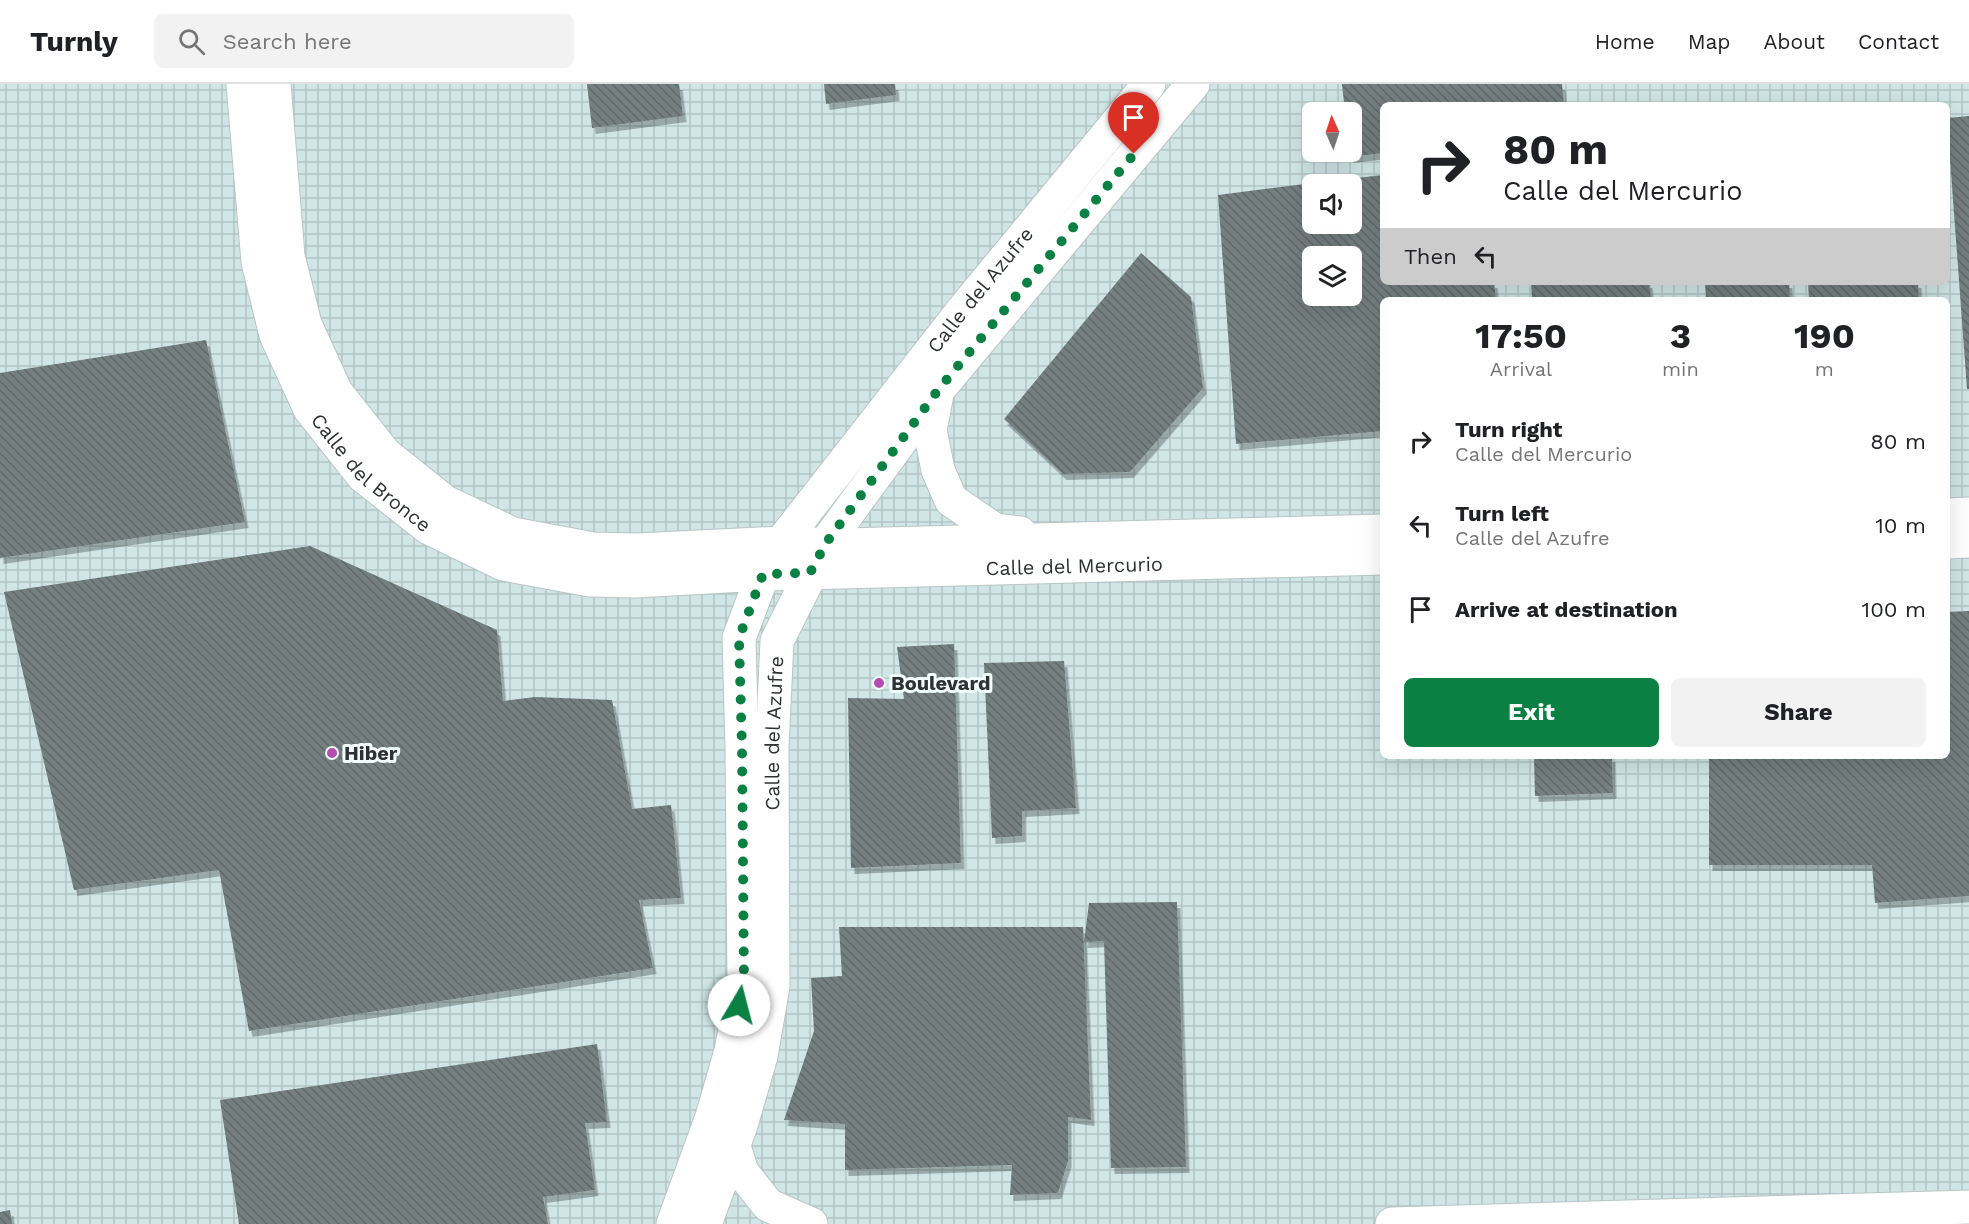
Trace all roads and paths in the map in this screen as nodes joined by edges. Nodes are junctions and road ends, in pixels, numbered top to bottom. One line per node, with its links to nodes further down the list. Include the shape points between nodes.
1 (243, 84): 16 (street, Calle del Bronce, via 258,262 276,335 310,409 363,476 429,528 503,564 590,580)
2 (274, 84): 12 (street, Calle del Bronce, via 288,256 305,324 336,392 385,454 445,502 513,534 593,549)
3 (1149, 84): 12 (street, Calle del Azufre, via 963,310)
4 (1193, 84): 5 (street, Calle del Azufre)
5 (938, 390): 9 (street, via 930,430 938,470 951,500 995,530); 13 (street, Calle del Azufre)
6 (1950, 514): 7 (street)
7 (1969, 514)
8 (1380, 531): 9 (street, Calle del Mercurio)
9 (1063, 540): 13 (street, Calle del Mercurio)
10 (1969, 541): 11 (street)
11 (1950, 542)
12 (781, 543): 13 (street, Calle del Mercurio); 16 (street, Calle del Azufre)
13 (826, 543): 15 (street, Calle del Azufre)
14 (1380, 558): 15 (street, Calle del Mercurio)
15 (810, 573): 16 (street, Calle del Mercurio); 17 (street, Calle del Azufre, via 777,641 772,747 773,986 761,1056)
16 (763, 574): 19 (street, Calle del Azufre, via 739,638 744,983 715,1106)
17 (734, 1146): 20 (street, Calle del Azufre); 21 (street, via 742,1172 768,1205)
18 (1969, 1207): 22 (street)
19 (673, 1224)
20 (705, 1224)
21 (811, 1224)
22 (1392, 1224)

